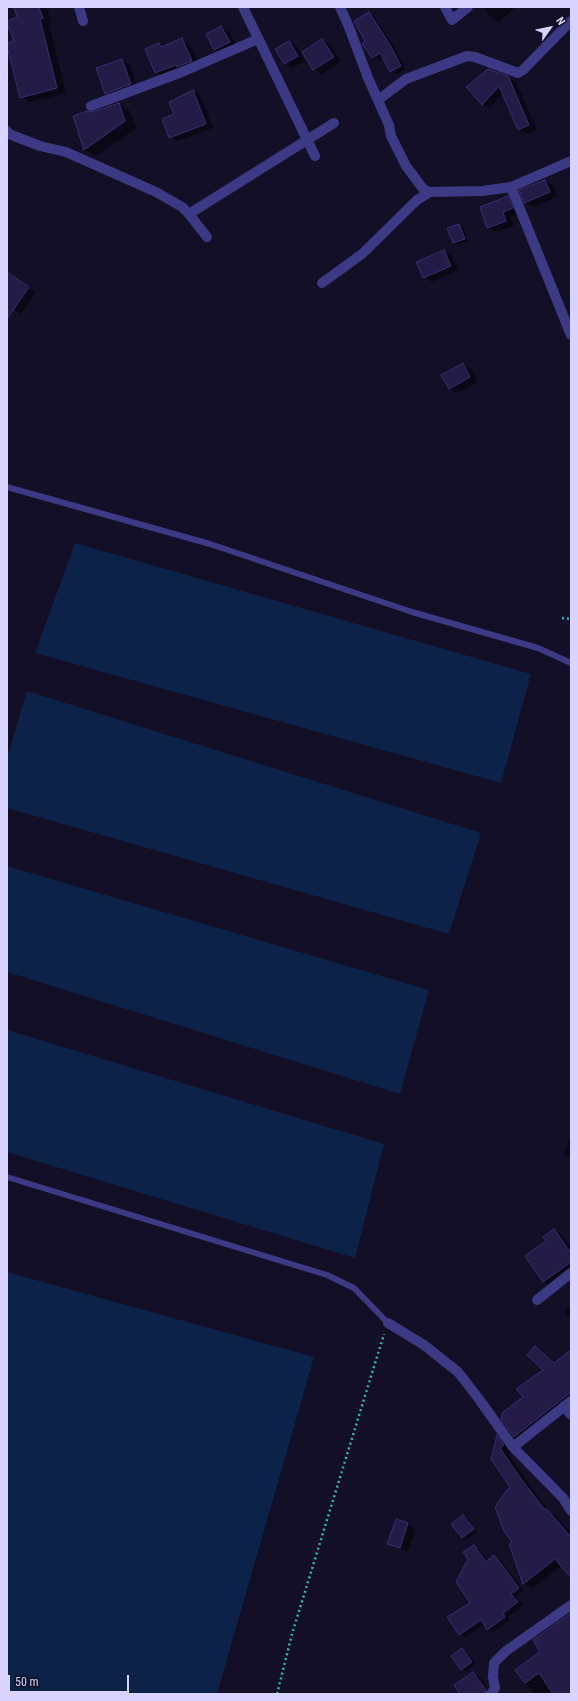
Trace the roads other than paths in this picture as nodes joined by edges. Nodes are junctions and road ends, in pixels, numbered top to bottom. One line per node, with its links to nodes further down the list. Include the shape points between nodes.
1 (79, 7): 6 (street)
2 (243, 7): 8 (street)
3 (340, 7): 9 (street)
4 (445, 7): 5 (street, via 452,20)
5 (468, 7)
6 (83, 21)
7 (571, 21): 9 (street, via 518,73 467,56 406,79)
8 (258, 39): 10 (street, via 182,72); 13 (street)
9 (378, 100): 17 (street, via 389,125 390,136 406,166 424,190)
10 (91, 106)
11 (334, 123): 13 (street)
12 (7, 131): 18 (street, via 40,146 66,152 130,180 182,207)
13 (306, 140): 14 (street); 18 (street)
14 (315, 156)
15 (571, 161): 16 (street)
16 (511, 187): 17 (street, via 482,191); 21 (street)
17 (430, 192): 20 (street, via 417,200 362,254)
18 (189, 214): 19 (street)
19 (207, 237)
20 (322, 283)
21 (571, 335)
22 (7, 487): 23 (lane, via 210,544 412,612 538,648)
23 (571, 663)
24 (7, 1177): 27 (lane, via 328,1275 354,1288)
25 (571, 1273): 26 (street)
26 (537, 1300)
27 (388, 1323): 30 (street, via 424,1345 458,1372)
28 (568, 1403): 29 (street); 30 (street)
29 (571, 1415)
30 (513, 1447): 31 (street, via 563,1498)
31 (571, 1511)
32 (571, 1605): 33 (street, via 494,1663 492,1677 495,1688)
33 (491, 1694)

